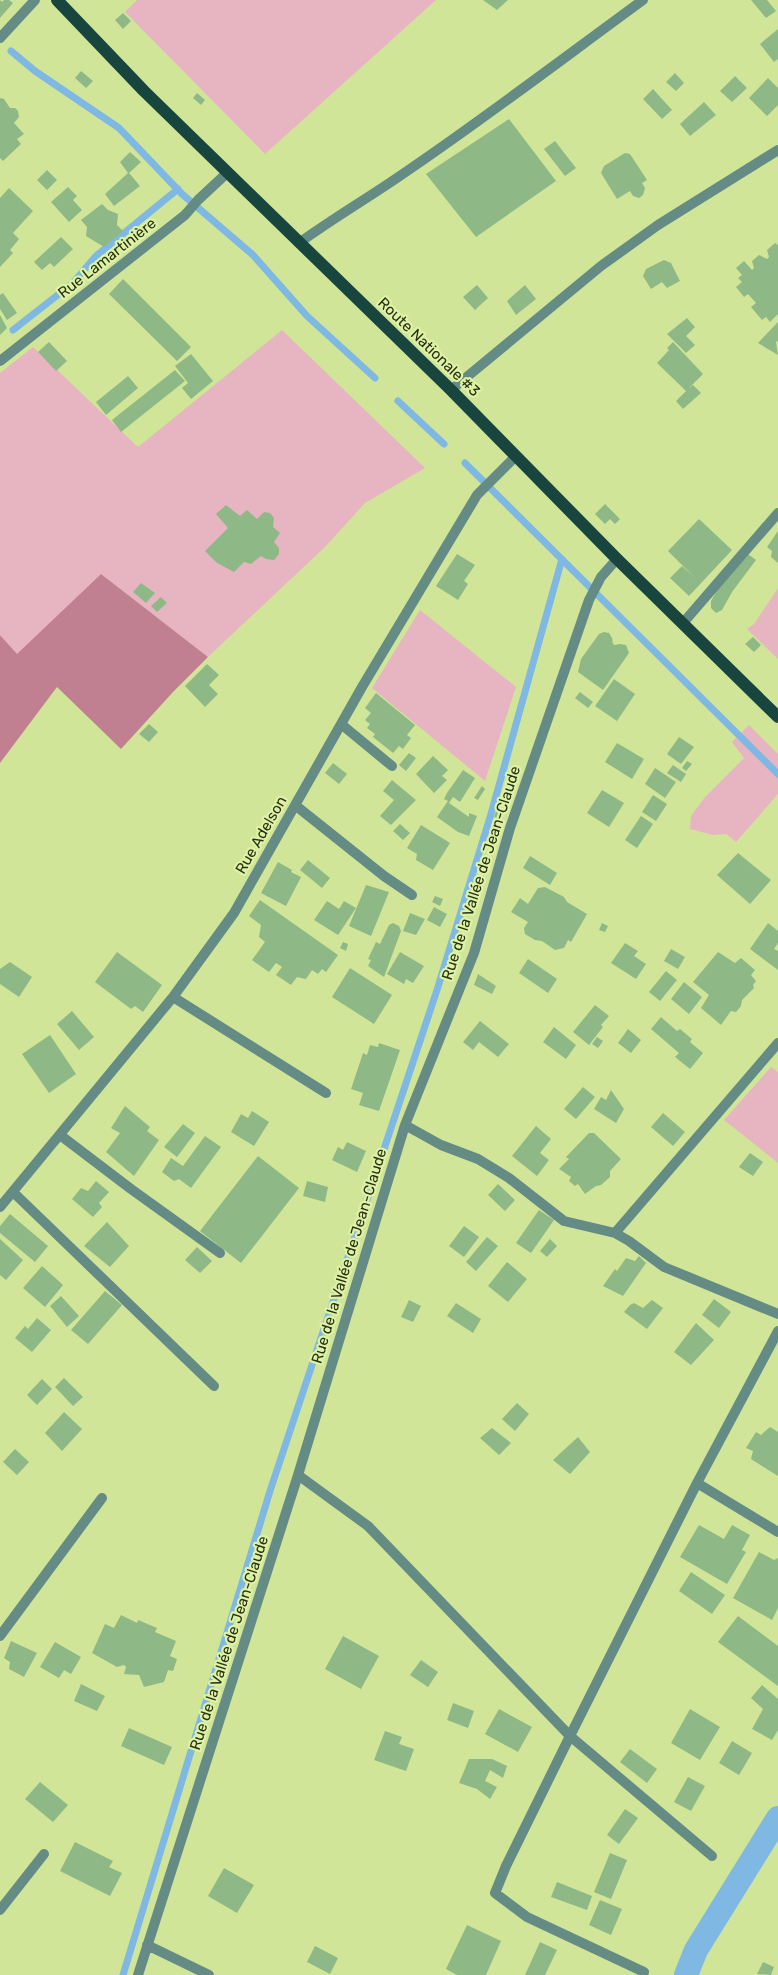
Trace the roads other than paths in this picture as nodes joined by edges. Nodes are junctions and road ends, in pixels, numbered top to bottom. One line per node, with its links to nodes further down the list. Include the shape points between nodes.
1 (35, 0): 4 (street)
2 (57, 0): 6 (main road, Route Nationale #3)
3 (641, 0): 7 (street, via 408,171)
4 (0, 38)
5 (778, 150): 9 (street, via 658,225 602,266)
6 (228, 173): 7 (main road, Route Nationale #3); 8 (street, Rue Lamartinière, via 185,215)
7 (299, 243): 9 (main road, Route Nationale #3)
8 (0, 361)
9 (451, 390): 10 (main road, Route Nationale #3)
10 (516, 456): 12 (main road, Route Nationale #3); 15 (street, Rue Adelson, via 477,496)
11 (778, 513): 13 (street)
12 (617, 559): 13 (main road, Route Nationale #3); 22 (street, Rue de la Vallée de Jean-Claude, via 589,600 510,828 474,954)
13 (683, 623): 14 (main road, Route Nationale #3)
14 (778, 718)
15 (341, 724): 16 (street); 17 (street, Rue Adelson)
16 (392, 766)
17 (295, 805): 18 (street); 19 (street, Rue Adelson, via 234,912)
18 (412, 895)
19 (173, 996): 21 (street); 23 (street, Rue Adelson)
20 (778, 1043): 26 (street)
21 (326, 1093)
22 (405, 1125): 26 (street, via 441,1145 478,1159 509,1178 564,1221); 31 (street, Rue de la Vallée de Jean-Claude)
23 (60, 1135): 24 (street, Rue Adelson); 27 (street)
24 (13, 1192): 25 (street, Rue Adelson); 30 (street)
25 (0, 1207)
26 (615, 1233): 28 (street, via 664,1267)
27 (220, 1253)
28 (778, 1314)
29 (778, 1331): 32 (street)
30 (214, 1386)
31 (298, 1475): 36 (street, via 368,1526); 40 (street, Rue de la Vallée de Jean-Claude)
32 (697, 1483): 34 (street); 36 (street)
33 (102, 1498): 35 (street)
34 (778, 1532)
35 (0, 1636)
36 (570, 1736): 38 (street); 41 (street, via 495,1893 527,1916)
37 (44, 1854): 39 (street)
38 (712, 1856)
39 (0, 1910)
40 (147, 1945): 42 (street, Rue de la Vallée de Jean-Claude); 43 (street)
41 (644, 1972)
42 (138, 1975)
43 (209, 1975)

